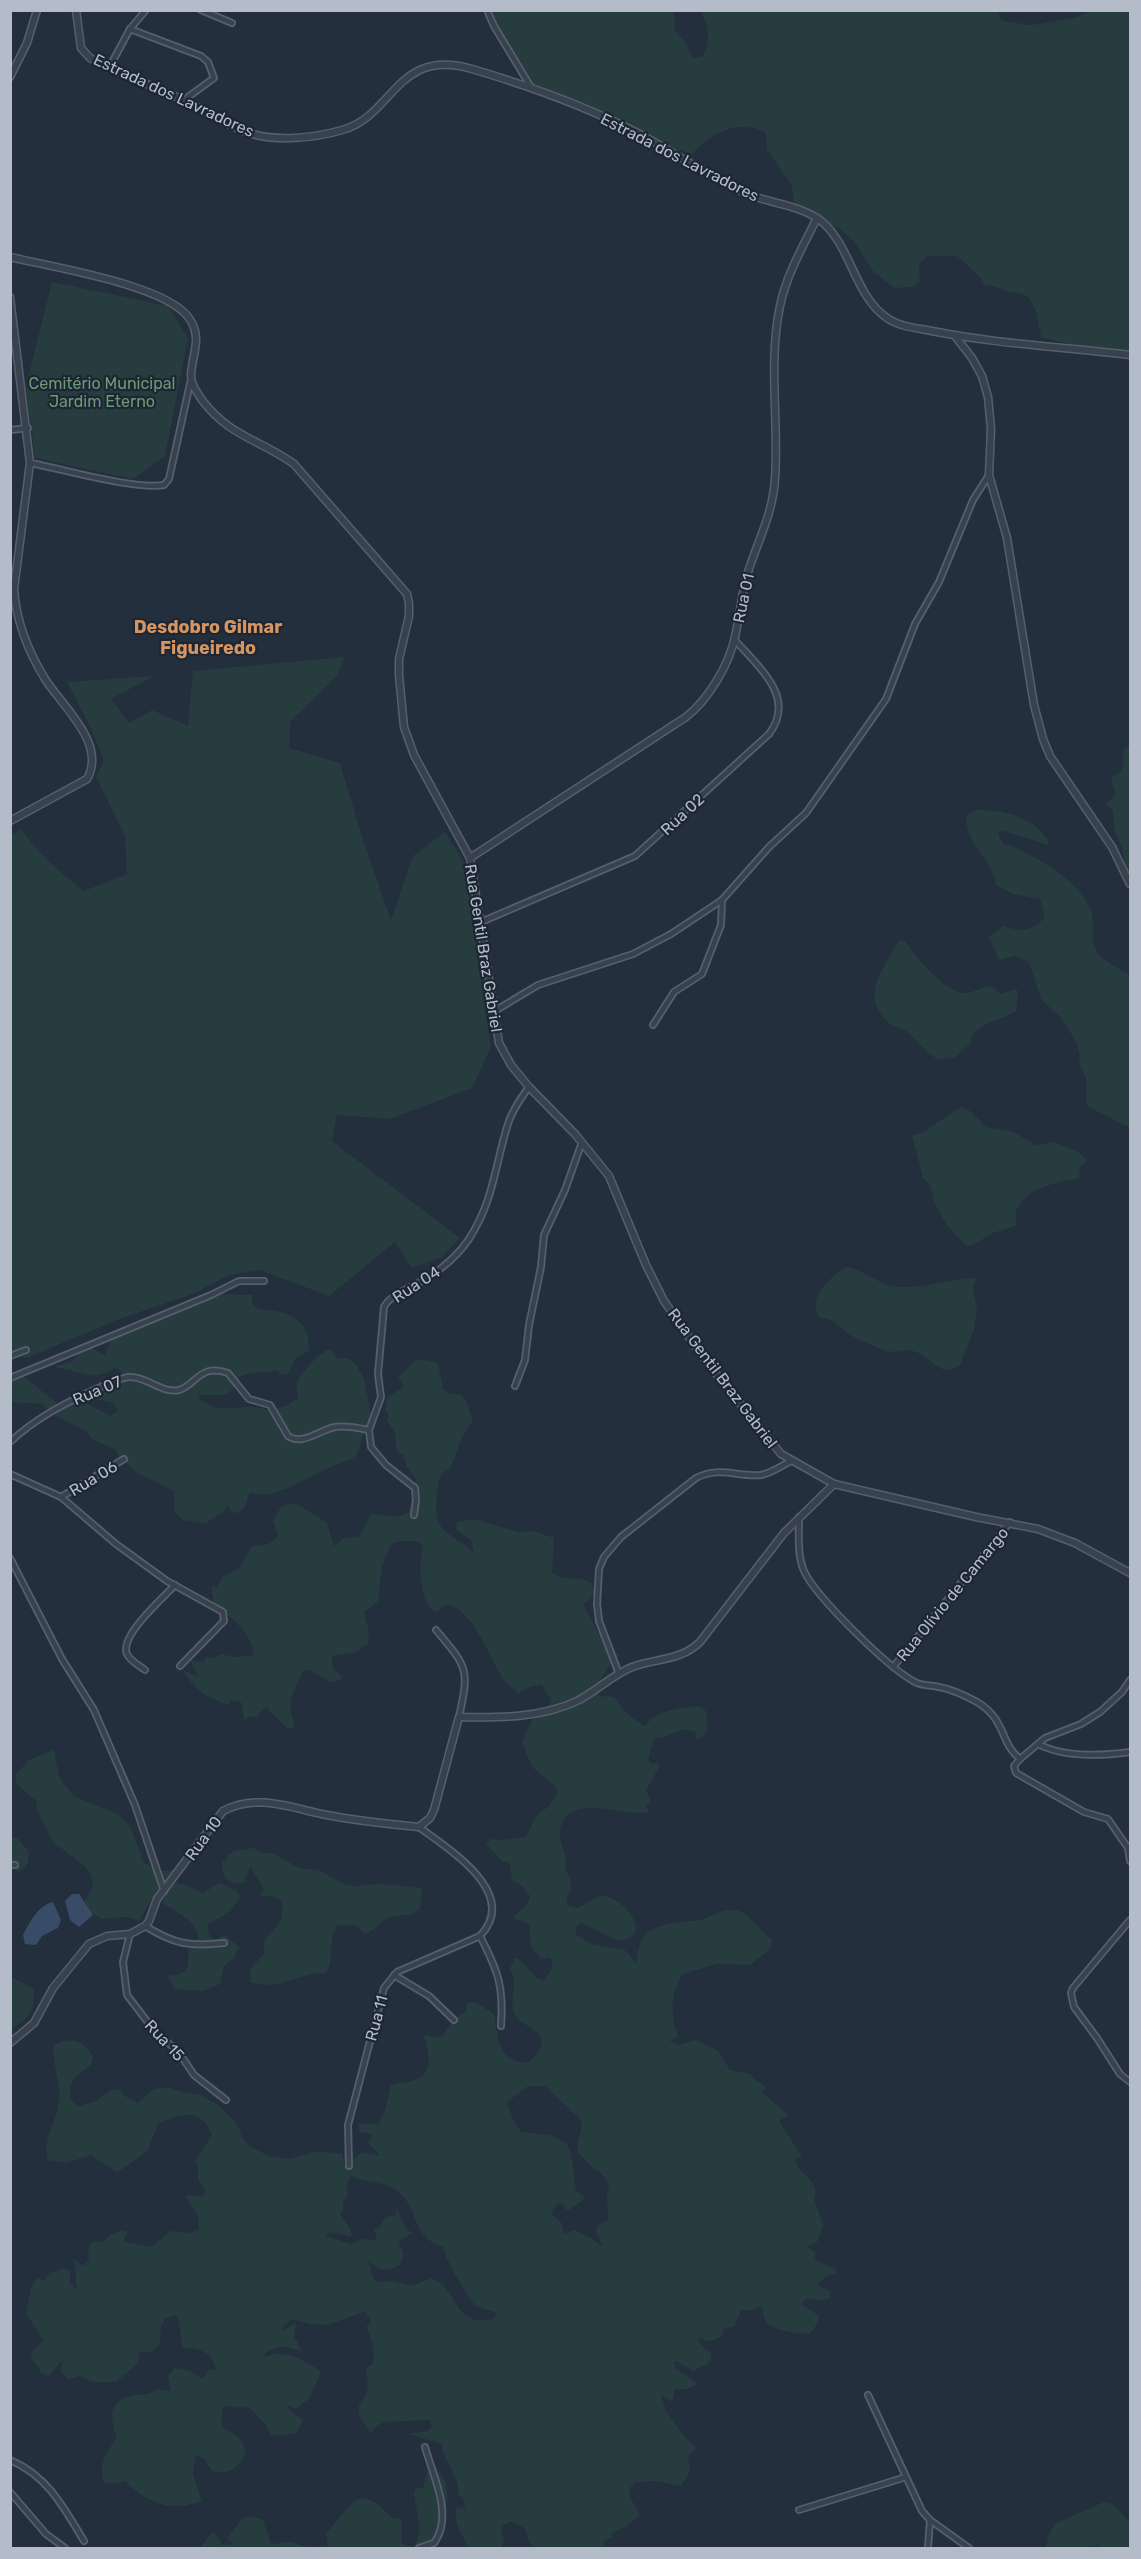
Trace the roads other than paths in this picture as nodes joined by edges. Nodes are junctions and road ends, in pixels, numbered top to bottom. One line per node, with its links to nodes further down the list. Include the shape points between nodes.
1 (37, 10): 9 (street, via 27,43)
2 (76, 10): 8 (street, Estrada dos Lavradores, via 81,48)
3 (146, 10): 7 (street)
4 (201, 10): 6 (street)
5 (487, 10): 10 (street)
6 (232, 23)
7 (130, 29): 8 (street); 11 (street, via 208,62 214,78)
8 (109, 68): 11 (street, Estrada dos Lavradores)
9 (10, 77)
10 (533, 90): 11 (street, Estrada dos Lavradores, via 469,68 429,67 410,75 375,110 343,130 273,138 250,134); 12 (street, Estrada dos Lavradores, via 632,129 746,193)
11 (184, 100)
12 (817, 218): 15 (street, Estrada dos Lavradores, via 828,228 874,306 888,319); 22 (street, Rua 01, via 780,306 777,446 771,509 750,566)
13 (10, 257): 17 (street, via 104,279 158,296 176,306 189,317 198,341)
14 (10, 297): 18 (street)
15 (956, 336): 16 (street, Estrada dos Lavradores); 21 (street, via 982,376 988,397)
16 (1131, 355)
17 (191, 376): 20 (street, via 169,479 164,485 155,487); 24 (street, Rua Gentil Braz Gabriel, via 193,386 225,426 294,464 406,594 409,616 399,675 408,741)
18 (27, 428): 19 (street); 20 (street)
19 (10, 430)
20 (30, 463): 23 (street, via 15,608 28,647 90,747 92,770 75,788)
21 (989, 475): 25 (street, via 1007,538 1043,739); 26 (street, via 973,500 939,582 915,624 877,716 806,813 769,847)
22 (735, 640): 24 (street, Rua 01, via 715,683 697,708); 27 (street, Rua 02, via 772,683 778,699 777,722 769,734 634,856)
23 (10, 821)
24 (470, 858): 27 (street, Rua Gentil Braz Gabriel)
25 (1131, 884)
26 (722, 900): 28 (street, via 652,945 538,984); 29 (street, via 722,921 702,974 674,992)
27 (480, 922): 28 (street, Rua Gentil Braz Gabriel)
28 (493, 1012): 30 (street, Rua Gentil Braz Gabriel, via 505,1056)
29 (653, 1025)
30 (529, 1086): 31 (street, Rua Gentil Braz Gabriel); 37 (street, Rua 04, via 507,1126 494,1186 469,1239 429,1278 386,1304 378,1374 381,1397)
31 (582, 1143): 36 (street, via 544,1235 525,1360); 40 (street, Rua Gentil Braz Gabriel, via 609,1176 664,1301 705,1360 774,1446)
32 (264, 1281): 35 (street, via 239,1281)
33 (26, 1350): 34 (street)
34 (10, 1356)
35 (10, 1378)
36 (515, 1386)
37 (369, 1430): 38 (street, Rua 07, via 337,1426 304,1439 292,1439 270,1405 249,1399 228,1373 209,1372 175,1391 137,1377 123,1378 70,1400); 44 (street, via 371,1447 415,1488)
38 (10, 1442)
39 (124, 1459): 43 (street, Rua 06)
40 (791, 1461): 42 (street, Rua Gentil Braz Gabriel); 54 (street, via 763,1474 707,1472 614,1545 599,1569 597,1604 602,1633)
41 (10, 1474): 43 (street)
42 (834, 1484): 45 (street); 46 (street, Rua Gentil Braz Gabriel)
43 (62, 1497): 49 (street, via 116,1544)
44 (414, 1515)
45 (799, 1517): 52 (street, via 801,1559 812,1585 860,1637); 54 (street, via 694,1648 679,1657 634,1666)
46 (1010, 1522): 48 (street, Rua Gentil Braz Gabriel, via 1075,1544); 52 (street, Rua Olívio de Camargo)
47 (10, 1558): 62 (street, via 62,1659 94,1710 139,1814)
48 (1131, 1573)
49 (175, 1585): 51 (street, via 223,1612 224,1621); 53 (street, via 128,1640 129,1658)
50 (435, 1630): 56 (street, via 460,1658 466,1676)
51 (180, 1666)
52 (894, 1666): 59 (street, via 915,1682 950,1690 984,1708 1001,1724 1010,1748)
53 (145, 1670)
54 (619, 1674): 56 (street, via 575,1702 538,1713)
55 (1131, 1680): 57 (street, via 1100,1712)
56 (459, 1717): 60 (street, via 435,1810)
57 (1038, 1744): 58 (street, via 1059,1752); 59 (street)
58 (1131, 1752)
59 (1020, 1760): 61 (street, via 1014,1766 1016,1773 1084,1812 1112,1822 1128,1848)
60 (419, 1827): 62 (street, Rua 10, via 327,1815 283,1804 232,1806 214,1820); 66 (street, Rua 11, via 475,1870 483,1882 491,1912 487,1928)
61 (1131, 1862)
62 (164, 1891): 64 (street, Rua 10, via 154,1902)
63 (1131, 1920): 72 (street, via 1071,1993 1074,2007 1120,2074)
64 (145, 1926): 65 (street); 67 (street, via 181,1944)
65 (130, 1934): 71 (street, via 107,1936 89,1944 53,1988 34,2023); 73 (street, Rua 15, via 123,1962 127,1995 156,2033 178,2051 194,2075)
66 (480, 1936): 68 (street, Rua 11); 70 (street, via 503,1996)
67 (224, 1943)
68 (394, 1975): 69 (street, via 429,1996); 74 (street, Rua 11, via 384,1988 348,2125)
69 (454, 2019)
70 (501, 2026)
71 (10, 2043)
72 (1131, 2082)
73 (226, 2100)
74 (349, 2166)
75 (868, 2394): 78 (street)
76 (425, 2447): 84 (street, via 440,2500 442,2526 434,2543)
77 (10, 2460): 82 (street, via 26,2466 46,2482)
78 (906, 2477): 80 (street); 81 (street)
79 (10, 2492): 83 (street, via 46,2534)
80 (799, 2510)
81 (930, 2520): 85 (street); 86 (street)
82 (84, 2541)
83 (65, 2548)
84 (419, 2548)
85 (928, 2548)
86 (969, 2548)

